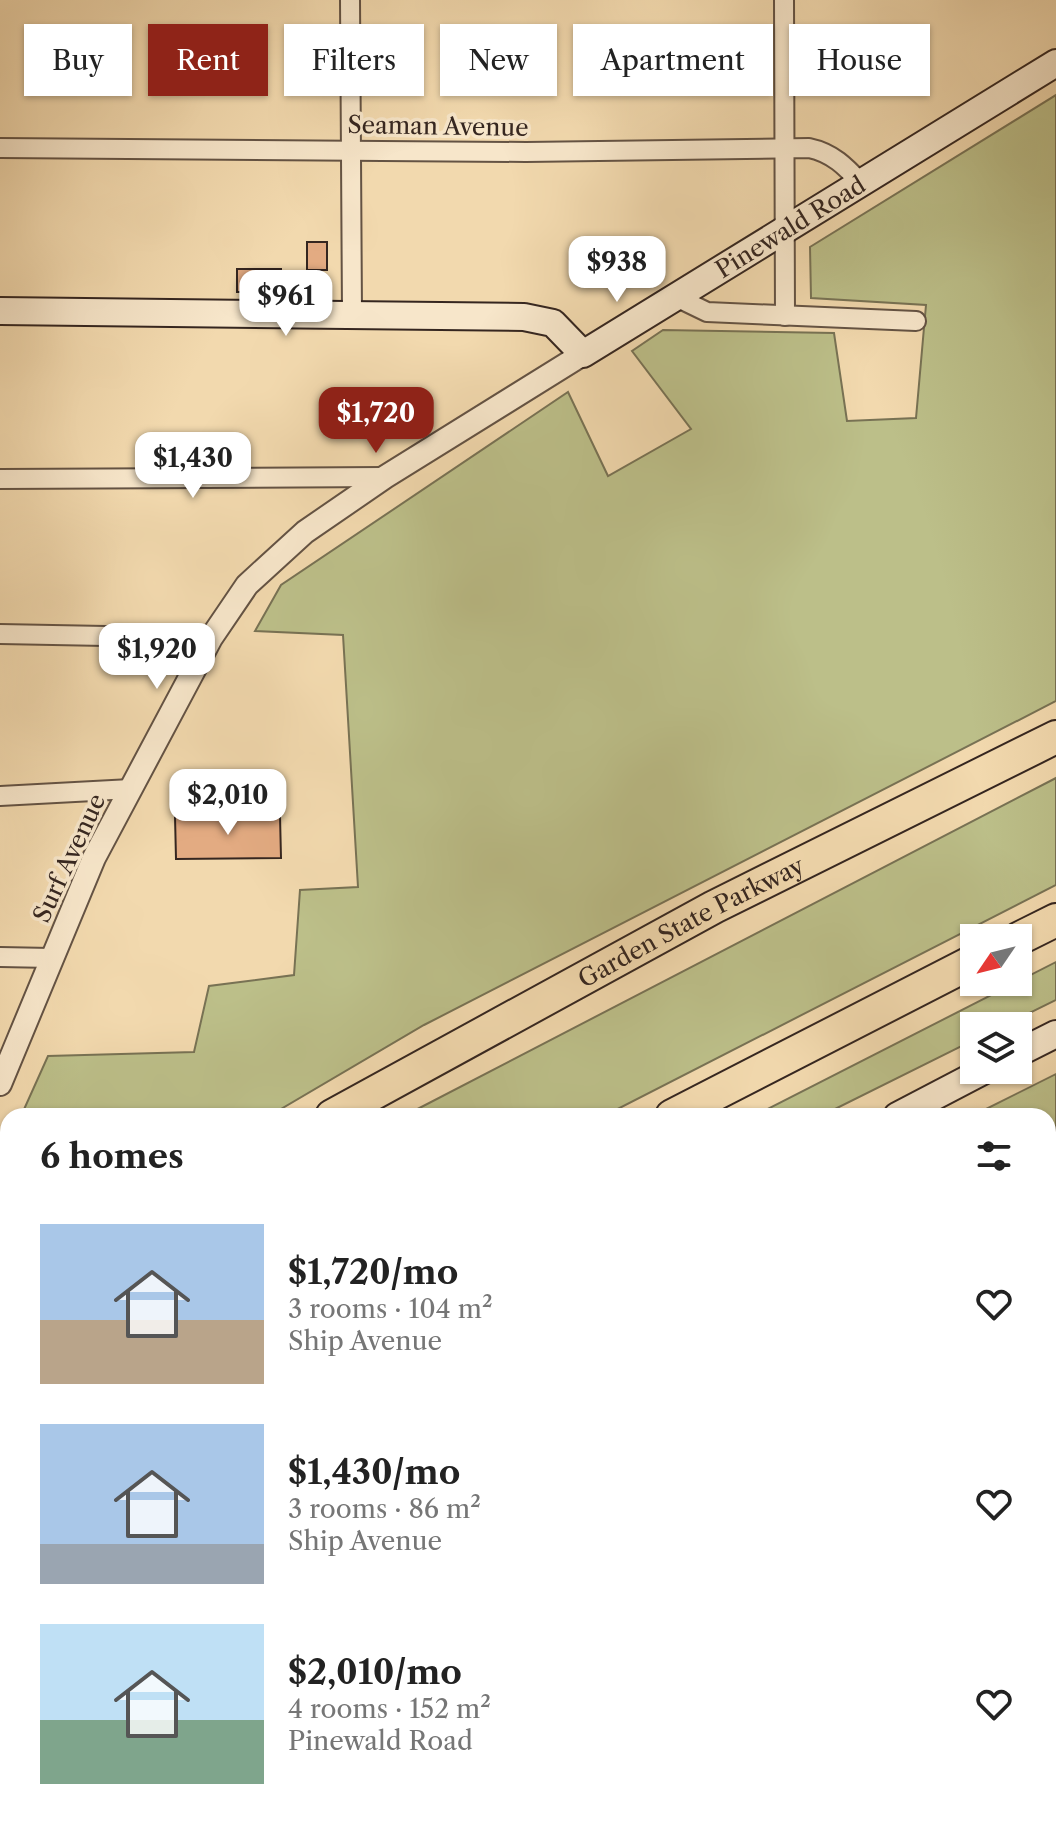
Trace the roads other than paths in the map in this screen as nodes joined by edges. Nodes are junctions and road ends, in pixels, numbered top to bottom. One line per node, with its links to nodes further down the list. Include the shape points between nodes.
1 (350, 0): 6 (street)
2 (784, 0): 5 (street)
3 (1056, 63): 7 (main road, Pinewald Road)
4 (0, 148): 6 (street, Seaman Avenue)
5 (787, 148): 6 (street, Seaman Avenue); 7 (street, Seaman Avenue, via 823,151); 8 (street)
6 (351, 149): 11 (street)
7 (862, 184): 8 (main road, Pinewald Road)
8 (786, 231): 9 (main road, Pinewald Road); 12 (street)
9 (676, 297): 12 (street, via 707,312); 14 (main road, Pinewald Road)
10 (0, 311): 11 (main road)
11 (352, 313): 14 (main road, via 524,317 553,323)
12 (785, 316): 13 (street)
13 (916, 321)
14 (583, 354): 15 (street, Pinewald Road)
15 (385, 477): 16 (street); 18 (street, Pinewald Road, via 266,565)
16 (0, 479)
17 (0, 634): 18 (street)
18 (211, 638): 20 (street, Pinewald Road)
19 (1056, 737): 31 (highway, Garden State Parkway, via 714,907)
20 (131, 789): 21 (street); 25 (street, Surf Avenue)
21 (0, 796)
22 (1056, 920): 23 (highway)
23 (1032, 932)
24 (0, 957): 25 (street)
25 (51, 958): 30 (street, Surf Avenue)
26 (960, 968): 32 (highway)
27 (1056, 1034): 28 (main road)
28 (1032, 1046)
29 (960, 1083): 33 (main road)
30 (0, 1084)
31 (347, 1108)
32 (688, 1108)
33 (912, 1108)

